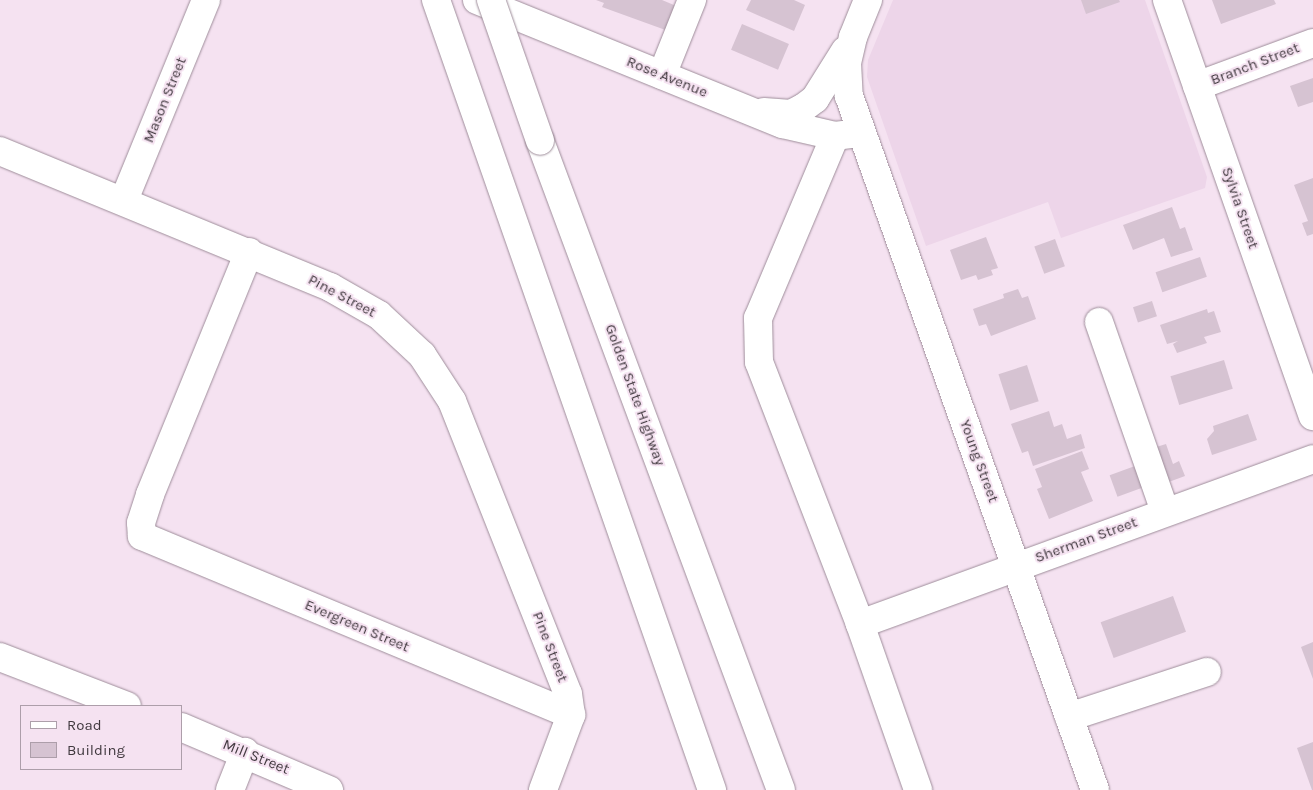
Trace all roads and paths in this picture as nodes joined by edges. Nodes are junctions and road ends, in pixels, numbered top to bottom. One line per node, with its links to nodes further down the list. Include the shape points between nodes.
1 (206, 0): 15 (main road, Mason Street)
2 (436, 0): 33 (main road)
3 (477, 0): 10 (main road, Rose Avenue)
4 (491, 0): 34 (main road, Golden State Highway, bridge, via 540,141)
5 (692, 0): 10 (main road)
6 (868, 0): 8 (main road)
7 (1167, 0): 11 (main road, Sylvia Street)
8 (853, 37): 12 (main road, via 816,99 803,108 791,114); 13 (main road, Young Street, via 845,80)
9 (1313, 43): 11 (main road, Branch Street)
10 (662, 75): 12 (main road, Rose Avenue)
11 (1197, 86): 18 (main road, Sylvia Street)
12 (745, 109): 13 (main road, Rose Avenue, via 783,124)
13 (848, 135): 21 (main road, Young Street); 22 (main road, via 758,318 759,362)
14 (0, 150): 15 (main road, Pine Street)
15 (124, 200): 16 (main road, Pine Street)
16 (249, 252): 26 (main road, Pine Street, via 330,287 379,315 401,333 439,376 452,401 568,694); 26 (main road, Evergreen Street, via 150,494 141,523 142,536)
17 (1099, 322): 20 (main road)
18 (1313, 416)
19 (1313, 460): 20 (main road, Sherman Street)
20 (1165, 511): 21 (main road, Sherman Street)
21 (1016, 565): 22 (main road, Sherman Street); 27 (main road, Young Street)
22 (860, 624): 35 (main road)
23 (0, 657): 25 (main road)
24 (1207, 672): 27 (main road)
25 (124, 705)
26 (571, 716): 30 (main road)
27 (1069, 717): 36 (main road, Young Street)
28 (182, 727): 29 (main road, Mill Street)
29 (245, 752): 31 (main road); 32 (main road, Mill Street)
30 (550, 785)
31 (230, 790)
32 (329, 790)
33 (712, 790)
34 (781, 790)
35 (918, 790)
36 (1095, 790)

